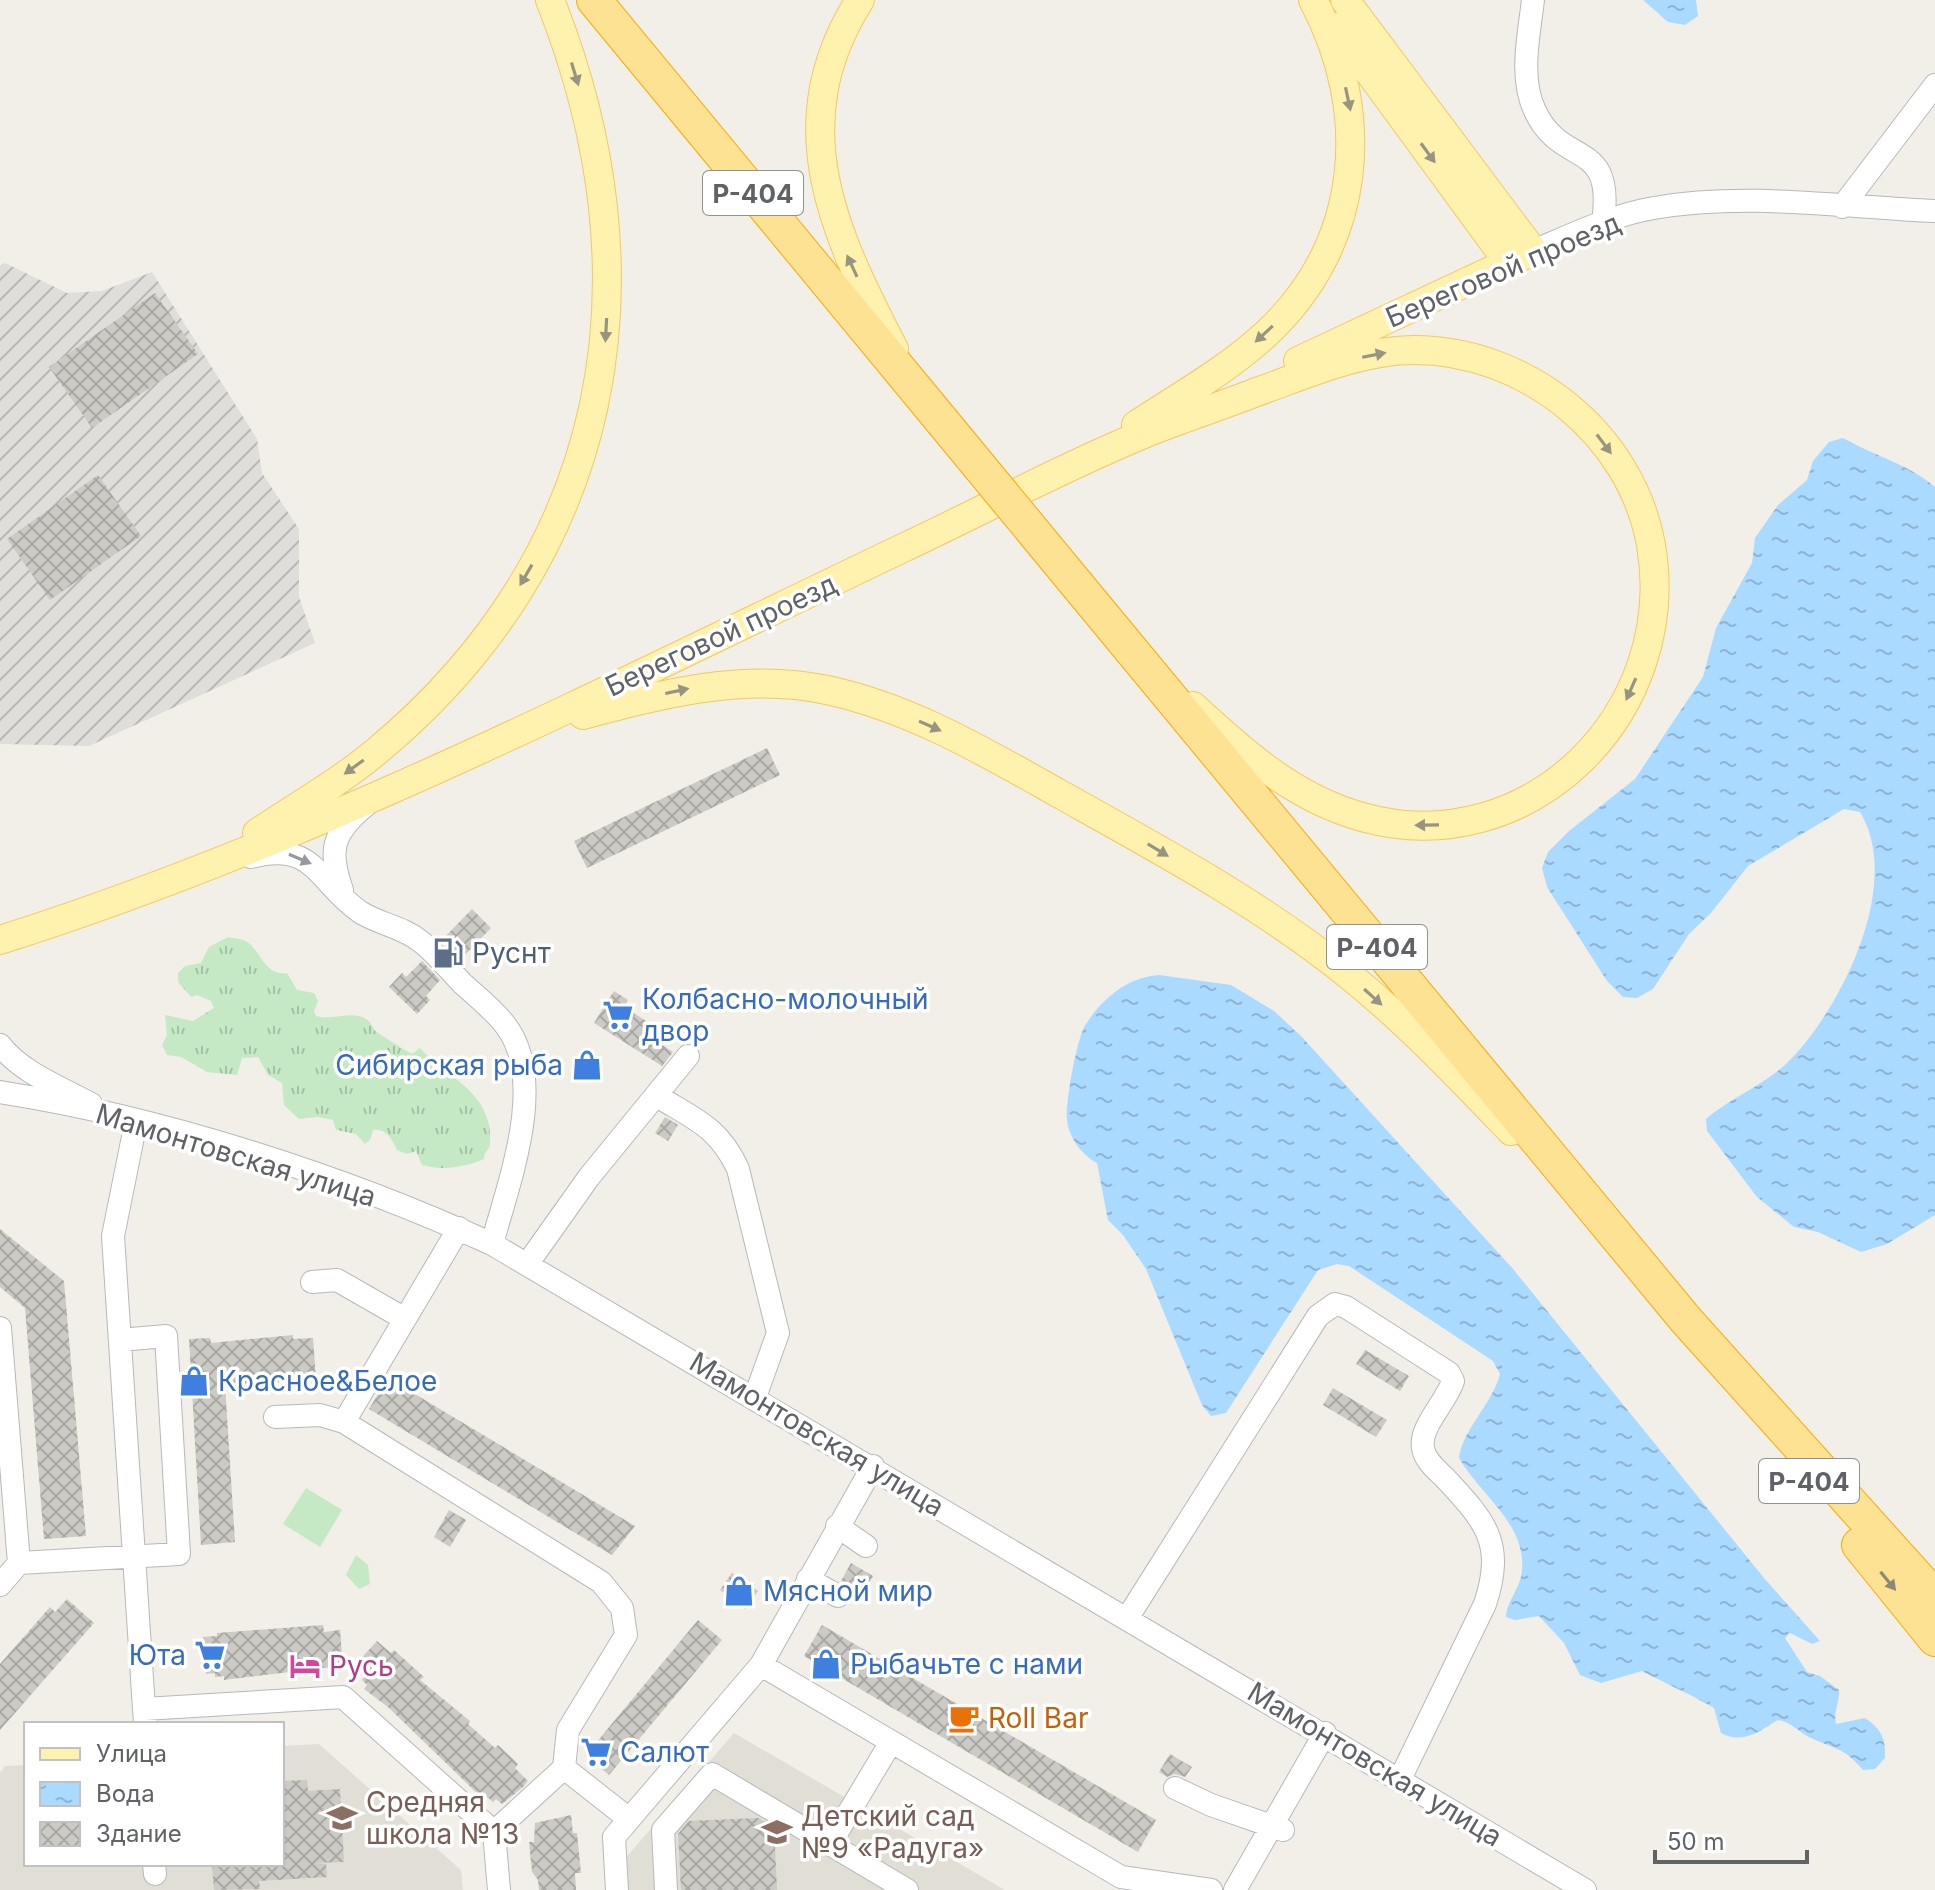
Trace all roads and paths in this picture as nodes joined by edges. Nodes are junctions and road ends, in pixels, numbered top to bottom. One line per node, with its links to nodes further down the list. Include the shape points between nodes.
1 (550, 0): 18 (main road, one-way to 18, via 598,163 608,242 600,387 577,469 529,570 498,619 447,681 377,751)
2 (594, 0): 12 (highway, Р-404)
3 (860, 0): 12 (main road, one-way to 3, via 850,263 822,174 822,99 830,61)
4 (1314, 0): 11 (main road, one-way to 11); 14 (main road, one-way to 14, via 1351,108 1347,190 1315,274 1266,334 1221,370)
5 (1345, 0): 11 (main road)
6 (1533, 0): 10 (street, via 1526,56 1533,108 1559,142 1595,163 1607,196)
7 (1935, 85): 8 (street)
8 (1842, 207): 9 (street, Береговой проезд); 10 (street, Береговой проезд, via 1692,203)
9 (1935, 211)
10 (1603, 222): 11 (street, Береговой проезд)
11 (1520, 257): 13 (main road, Береговой проезд)
12 (912, 385): 15 (highway, Р-404, bridge)
13 (1142, 435): 14 (main road); 15 (main road, one-way to 15, via 1372,354 1438,351 1491,361 1571,409 1622,469 1640,504 1651,545 1651,621 1642,665 1629,694 1592,752 1566,777 1523,802 1455,825 1409,826 1364,818 1280,780)
14 (1061, 473): 16 (main road, Береговой проезд)
15 (1123, 639): 31 (highway, Р-404)
16 (520, 731): 17 (main road, Береговой проезд); 31 (main road, one-way to 31, via 685,688 761,684 825,689 895,710 967,742 1254,907 1350,976 1435,1052)
17 (379, 795): 18 (main road, Береговой проезд); 19 (street, via 346,821 337,838 335,869)
18 (199, 871): 19 (street, one-way to 19, via 275,851 319,868); 20 (main road)
19 (345, 899): 30 (street, via 372,919 419,939 507,1027 520,1053 526,1089 519,1141)
20 (39, 927): 21 (main road); 22 (street, via 11,944)
21 (0, 940)
22 (0, 958)
23 (0, 1045): 27 (street, via 30,1071)
24 (688, 1056): 26 (street)
25 (0, 1092): 27 (street, Мамонтовская улица)
26 (657, 1096): 32 (street, via 589,1177); 39 (street, via 712,1130 727,1144 738,1169 778,1333)
27 (113, 1116): 28 (street, Мамонтовская улица)
28 (136, 1122): 29 (street, Мамонтовская улица, via 342,1183); 37 (street, via 113,1236)
29 (459, 1228): 30 (street, Мамонтовская улица); 34 (street)
30 (492, 1244): 32 (street, Мамонтовская улица)
31 (1632, 1255): 35 (highway, Р-404)
32 (528, 1263): 39 (street, Мамонтовская улица)
33 (312, 1282): 34 (street, via 337,1280)
34 (405, 1319): 41 (street)
35 (1686, 1320): 50 (highway, Р-404); 52 (highway, Р-404, one-way to 52)
36 (0, 1328): 38 (street)
37 (120, 1340): 45 (street); 45 (street, via 166,1330 179,1554)
38 (1, 1362): 46 (street)
39 (755, 1397): 42 (street, Мамонтовская улица)
40 (275, 1417): 41 (street, via 320,1415)
41 (344, 1422): 57 (street, via 601,1582 622,1608 626,1635 568,1730)
42 (873, 1466): 43 (street); 51 (street, Мамонтовская улица)
43 (837, 1526): 44 (street); 47 (street)
44 (866, 1546)
45 (133, 1557): 46 (street); 54 (street)
46 (19, 1563): 48 (street)
47 (808, 1579): 49 (street); 53 (street)
48 (0, 1585)
49 (838, 1596)
50 (1935, 1597)
51 (1128, 1617): 55 (street, Мамонтовская улица); 58 (street, via 1318,1316 1335,1304 1346,1307 1449,1373 1450,1391 1422,1447 1428,1461 1478,1515 1495,1556 1485,1604)
52 (1935, 1639)
53 (761, 1665): 56 (street); 60 (street)
54 (144, 1717): 62 (street, via 343,1697)
55 (1325, 1733): 58 (street, Мамонтовская улица); 61 (street)
56 (891, 1742): 63 (street); 64 (street)
57 (564, 1768): 60 (street); 62 (street)
58 (1400, 1779): 71 (street, Мамонтовская улица)
59 (1175, 1788): 61 (street)
60 (629, 1819): 66 (street, via 614,1837)
61 (1278, 1826): 70 (street)
62 (494, 1832): 65 (street)
63 (830, 1844): 67 (street, via 712,1774 663,1830); 68 (street)
64 (1117, 1883): 69 (street)
65 (499, 1890)
66 (617, 1890)
67 (666, 1890)
68 (907, 1890)
69 (1211, 1890)
70 (1235, 1890)
71 (1585, 1890)

